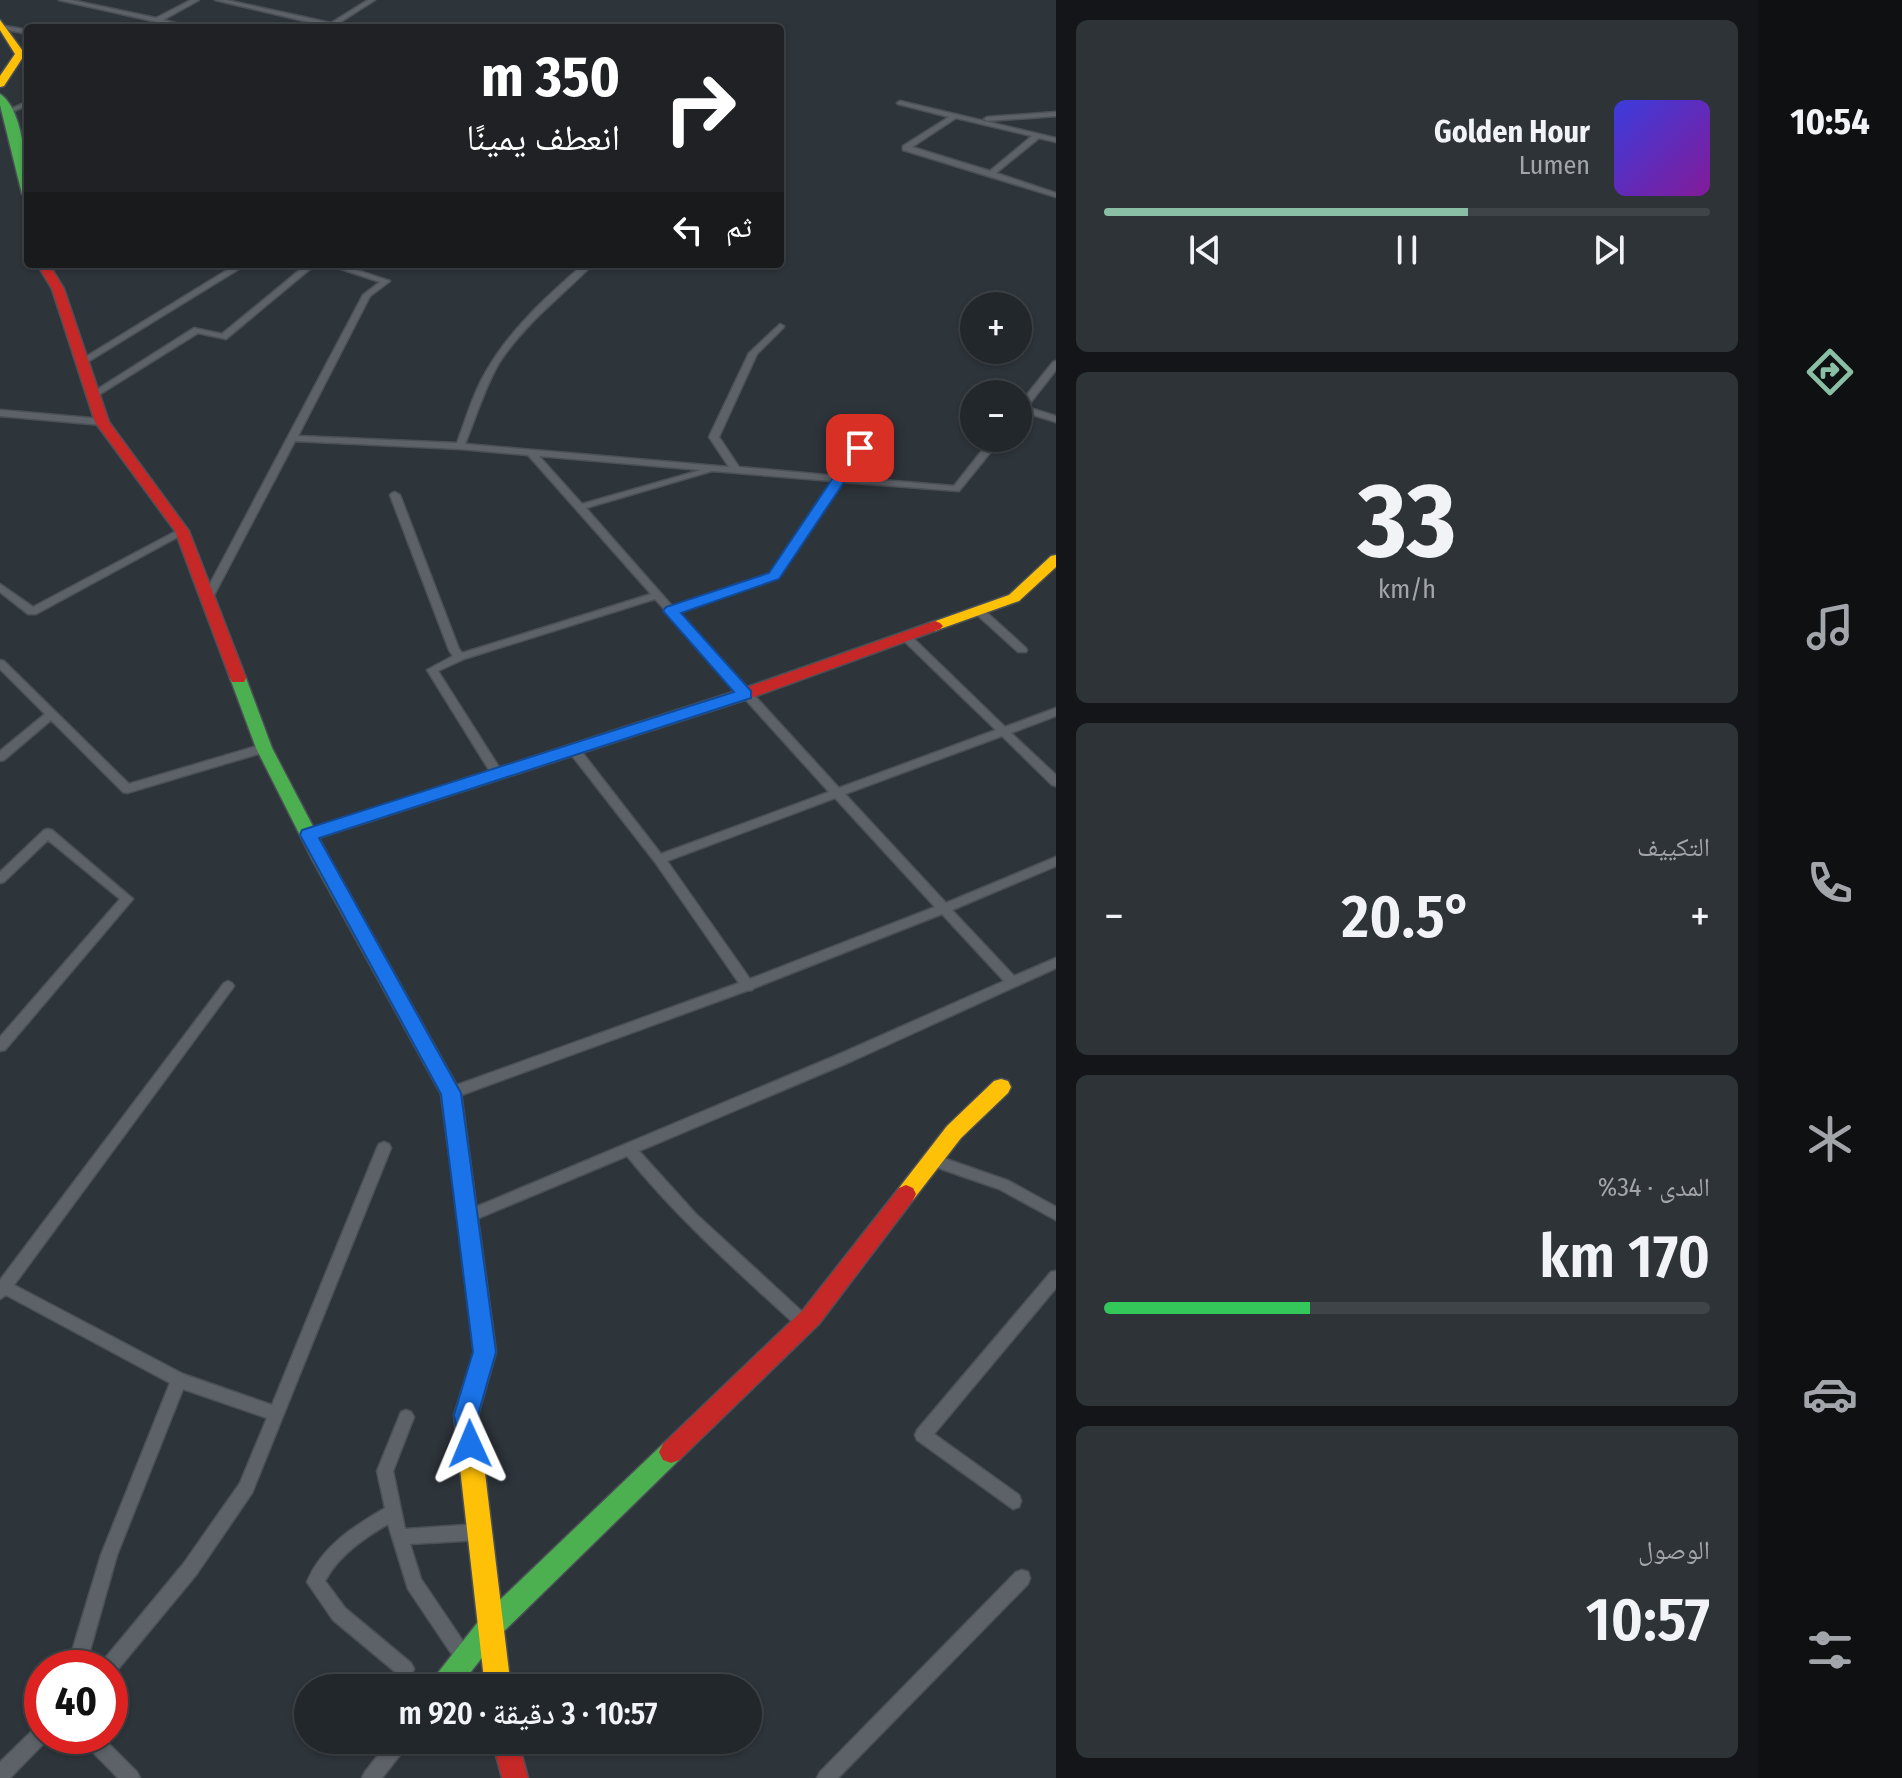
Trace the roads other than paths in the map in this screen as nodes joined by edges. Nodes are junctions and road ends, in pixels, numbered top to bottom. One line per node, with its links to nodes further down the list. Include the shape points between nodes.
1 (62, 0): 5 (street)
2 (196, 0): 5 (street)
3 (218, 0): 7 (street)
4 (372, 0): 8 (street)
5 (158, 20): 6 (street)
6 (176, 24)
7 (320, 24)
8 (332, 24)
9 (2, 26): 10 (street); 11 (street, via 20,54)
10 (24, 31)
11 (0, 84)
12 (900, 103): 15 (street)
13 (5, 104): 19 (street)
14 (1056, 114): 16 (street)
15 (957, 115): 16 (street); 20 (street, via 906,148)
16 (976, 120): 17 (street)
17 (1037, 136): 18 (street); 20 (street)
18 (1056, 140)
19 (24, 169)
20 (991, 174): 21 (street)
21 (1056, 195)
22 (48, 268): 28 (street)
23 (236, 268): 28 (street)
24 (307, 268): 31 (street, via 223,337 197,330)
25 (343, 268): 37 (street, via 386,281 367,295)
26 (584, 268): 38 (street, via 542,305 505,349 485,381)
27 (780, 326): 43 (street, via 753,353 714,437)
28 (83, 361): 31 (street)
29 (1056, 364): 30 (street)
30 (1052, 376): 32 (street)
31 (94, 394): 36 (street)
32 (1032, 397)
33 (0, 413): 36 (street)
34 (1032, 413): 35 (street)
35 (1056, 419)
36 (102, 422): 47 (street)
37 (292, 438): 38 (street); 51 (street)
38 (460, 446): 40 (street)
39 (860, 448): 44 (street)
40 (531, 452): 42 (street); 46 (street)
41 (986, 452): 44 (street, via 956,489)
42 (713, 469): 43 (street); 46 (street)
43 (737, 471): 44 (street)
44 (839, 479): 52 (street, via 774,576)
45 (395, 495): 56 (street)
46 (580, 507): 50 (street)
47 (182, 531): 49 (street, via 32,612); 51 (street)
48 (1056, 559): 53 (street, via 1014,598)
49 (0, 587)
50 (657, 595): 52 (street); 56 (street)
51 (207, 599): 62 (street)
52 (671, 611): 58 (street)
53 (979, 611): 54 (street); 55 (street)
54 (906, 637): 58 (street); 61 (street)
55 (1022, 650)
56 (460, 657): 65 (street, via 432,670)
57 (0, 663): 60 (street)
58 (745, 694): 63 (street); 67 (street)
59 (1056, 712): 61 (street)
60 (52, 714): 62 (street, via 127,789); 64 (street)
61 (1004, 732): 66 (street); 67 (street)
62 (264, 748): 68 (street)
63 (574, 750): 65 (street); 69 (street)
64 (0, 757)
65 (498, 775): 68 (street)
66 (1056, 782)
67 (838, 794): 69 (street); 72 (street)
68 (309, 835): 79 (street)
69 (659, 859): 76 (street)
70 (1056, 861): 72 (street)
71 (0, 879): 77 (street, via 48,833 127,899)
72 (945, 909): 74 (street); 76 (street)
73 (1056, 963): 74 (street)
74 (1012, 982): 81 (street)
75 (228, 986): 86 (street)
76 (748, 987): 79 (street)
77 (0, 1046)
78 (1001, 1087): 82 (street)
79 (451, 1093): 84 (street)
80 (384, 1148): 89 (street)
81 (630, 1150): 84 (street); 87 (street, via 668,1195)
82 (932, 1160): 83 (street, via 1004,1185); 87 (street)
83 (1056, 1214)
84 (469, 1216): 93 (street, via 485,1352 466,1415)
85 (1056, 1277): 91 (street, via 923,1435)
86 (2, 1289): 88 (street)
87 (803, 1322): 96 (street)
88 (179, 1380): 89 (street); 97 (street, via 109,1555)
89 (276, 1414): 98 (street, via 246,1488 190,1569)
90 (406, 1417): 92 (street, via 385,1471)
91 (1013, 1501)
92 (394, 1512): 94 (street); 100 (street, via 326,1560 315,1582 339,1614)
93 (480, 1532): 94 (street); 96 (street)
94 (399, 1537): 99 (street, via 414,1583)
95 (1022, 1578): 111 (street)
96 (491, 1626): 99 (street); 102 (street)
97 (81, 1650)
98 (123, 1650)
99 (465, 1659): 101 (street)
100 (405, 1669)
101 (453, 1674)
102 (496, 1674)
103 (24, 1751): 107 (street)
104 (107, 1754): 108 (street)
105 (390, 1754): 109 (street)
106 (509, 1754): 110 (street)
107 (0, 1775)
108 (131, 1778)
109 (371, 1778)
110 (515, 1778)
111 (826, 1778)

